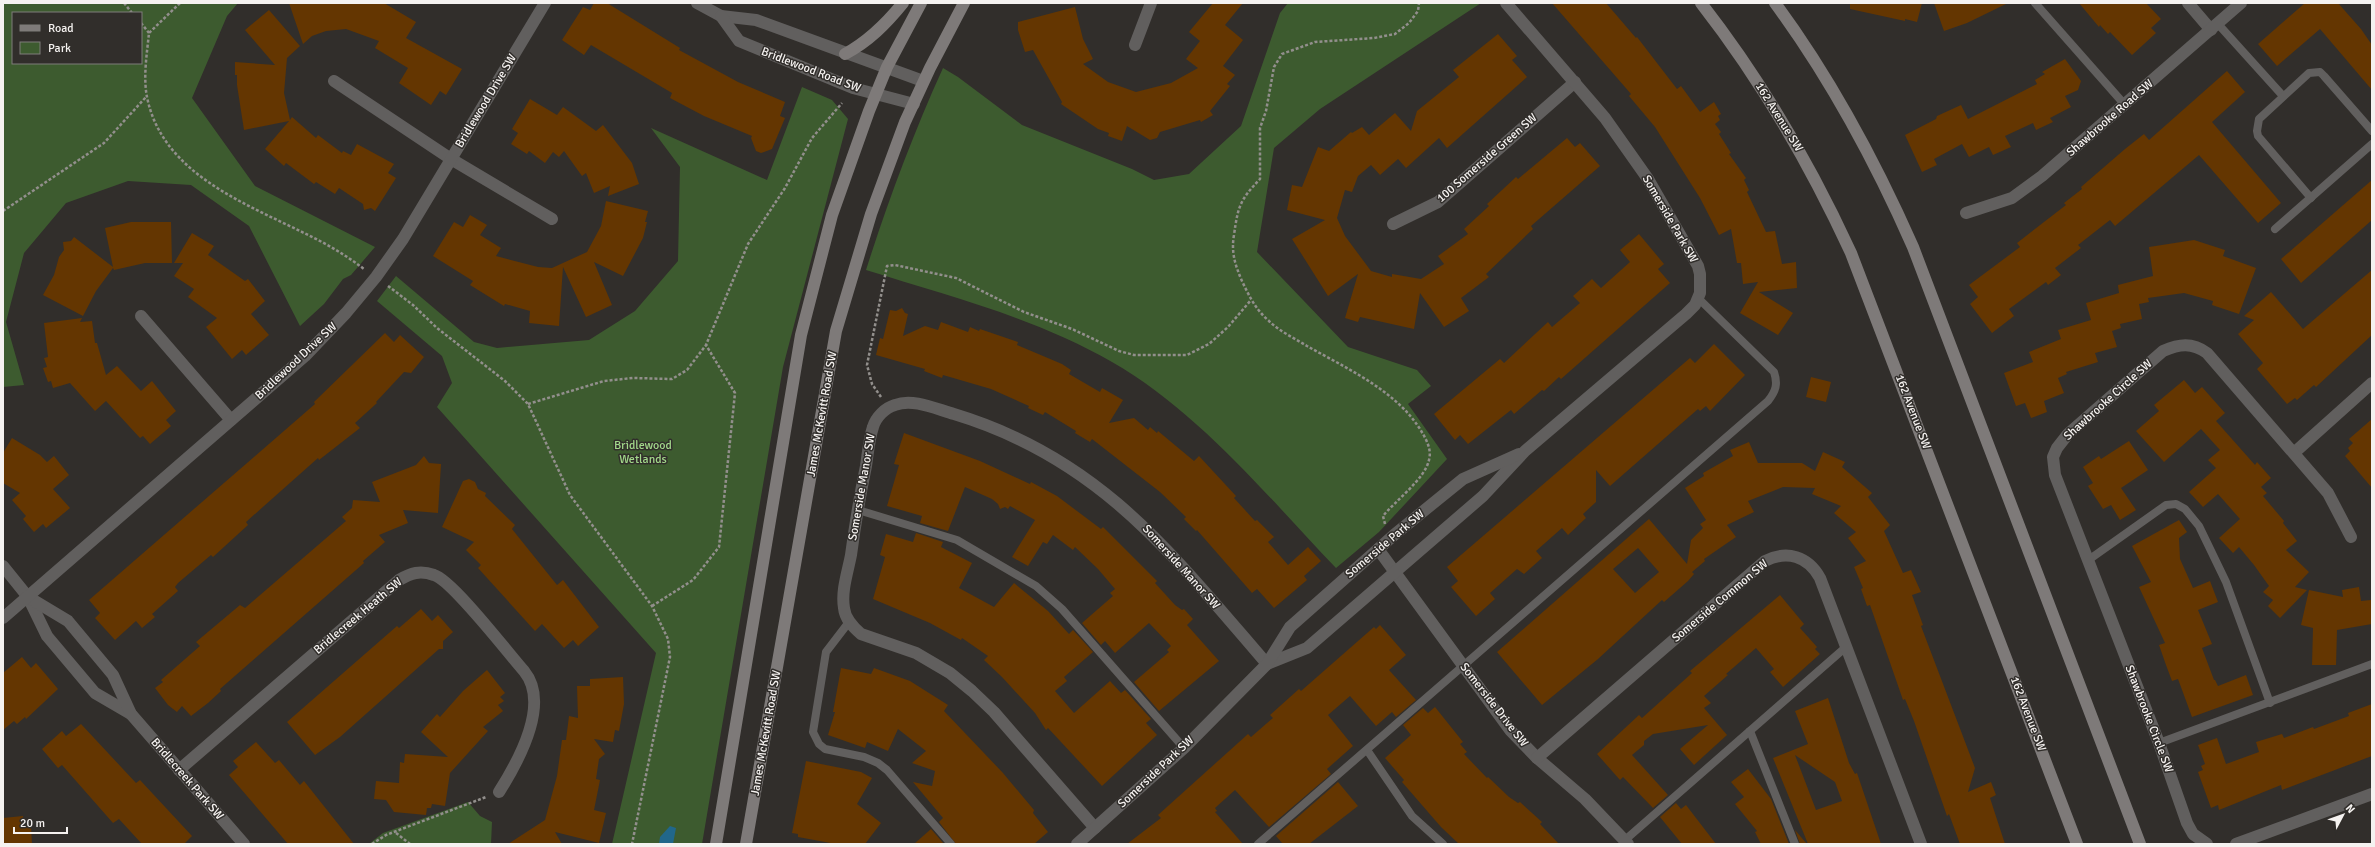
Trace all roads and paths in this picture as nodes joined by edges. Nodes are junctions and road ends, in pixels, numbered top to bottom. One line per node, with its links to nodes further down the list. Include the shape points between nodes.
1 (124, 3): 16 (path)
2 (180, 3): 20 (path)
3 (545, 3): 35 (street, Bridlewood Drive SW)
4 (697, 3): 17 (street, Bridlewood Road SW)
5 (903, 3): 22 (main road, via 886,24 868,40)
6 (921, 3): 23 (main road)
7 (964, 3): 25 (main road, James McKevitt Road SW)
8 (1151, 3): 21 (street)
9 (1419, 3): 44 (path, via 1418,11 1409,23 1395,34 1315,42 1282,54 1274,67 1266,111 1260,128 1260,179 1243,197 1231,249)
10 (1506, 3): 26 (street, Somerside Park SW)
11 (1701, 3): 93 (main road, 162 Avenue SW, via 1745,62 1785,125 1817,182 1851,253)
12 (1775, 3): 94 (main road, via 1844,106 1913,247)
13 (2035, 3): 32 (lane)
14 (2188, 3): 19 (street)
15 (2233, 6): 19 (street, Shawbrooke Road SW)
16 (131, 12)
17 (721, 16): 22 (street, Bridlewood Road SW, via 756,20); 27 (street, Bridlewood Road SW, via 739,41 853,88)
18 (142, 24): 20 (path)
19 (2215, 27): 29 (lane); 32 (street, Shawbrooke Road SW)
20 (149, 33): 28 (path)
21 (1135, 45)
22 (845, 54): 23 (street, Bridlewood Road SW)
23 (887, 67): 25 (street, Bridlewood Road SW); 27 (main road)
24 (334, 81): 35 (street)
25 (924, 81): 31 (main road, James McKevitt Road SW)
26 (1575, 82): 40 (street, 100 Somerside Green SW, via 1438,202); 43 (street, Somerside Park SW, via 1605,118 1648,179 1694,259 1700,274)
27 (876, 94): 31 (street, Bridlewood Road SW); 85 (main road, via 832,215 801,335)
28 (146, 96): 37 (path, via 104,143); 42 (path, via 162,134 176,154 196,172 225,194 306,233)
29 (2283, 96): 33 (lane, via 2310,73 2320,72); 36 (lane, via 2259,119 2258,136)
30 (842, 103): 46 (path, via 812,138 785,188 748,244)
31 (914, 104): 86 (main road, James McKevitt Road SW, via 871,214 836,331)
32 (2125, 105): 38 (street, Shawbrooke Road SW, via 2042,176 2012,198)
33 (2372, 131)
34 (2372, 144): 36 (lane)
35 (451, 159): 39 (street); 42 (street, Bridlewood Drive SW, via 403,239)
36 (2311, 198): 41 (lane)
37 (3, 211)
38 (1966, 213)
39 (552, 219)
40 (1393, 224)
41 (2274, 229)
42 (376, 277): 48 (path, via 505,381); 50 (street, Bridlewood Drive SW, via 310,351)
43 (1698, 298): 51 (street, Somerside Park SW, via 1686,314); 67 (lane, via 1774,372 1777,382 1774,393)
44 (1251, 300): 49 (path, via 1210,344 1187,355 1134,355 1024,312 956,278 895,265 887,266 866,365 872,384); 54 (path, via 1269,321 1288,335 1373,385 1399,405 1414,420 1424,436 1430,450 1429,461 1414,483 1383,516)
45 (141, 316): 50 (street)
46 (706, 345): 48 (path, via 687,370 672,379 633,378 604,382); 61 (path, via 735,393 719,547 693,580)
47 (2372, 383): 52 (street)
48 (528, 404): 61 (path, via 570,495)
49 (888, 408): 53 (street, Somerside Manor SW, via 880,414 872,428); 65 (street, Somerside Manor SW, via 907,402 981,422 1045,452 1068,466 1106,492 1159,541)
50 (232, 420): 60 (street, Bridlewood Drive SW)
51 (1526, 451): 56 (street, Somerside Park SW, via 1463,479); 59 (street, Somerside Park SW, via 1482,496)
52 (2294, 452): 55 (street, Shawbrooke Circle SW, via 2328,493); 57 (street, Shawbrooke Circle SW, via 2207,353 2190,345 2177,345 2163,351 2068,434 2056,448 2053,457 2054,474)
53 (858, 510): 63 (street, Somerside Manor SW, via 844,600); 72 (lane, via 957,540 1036,586 1062,608)
54 (1385, 527)
55 (2351, 537)
56 (1378, 549): 59 (street, Somerside Drive SW); 65 (street, Somerside Park SW, via 1290,627)
57 (2087, 561): 68 (lane, via 2166,505 2176,504 2185,509 2199,526 2226,582); 71 (street, Shawbrooke Circle SW)
58 (3, 566): 60 (street)
59 (1395, 572): 65 (street, Somerside Park SW, via 1307,648); 67 (street, Somerside Drive SW)
60 (28, 597): 62 (street, Bridlewood Drive SW); 69 (street, Bridlecreek Park SW, via 46,636 95,693); 69 (street, Bridlecreek Park SW, via 68,621 113,675)
61 (652, 606): 84 (path, via 668,639 670,657)
62 (3, 618)
63 (849, 622): 78 (street, via 861,634 916,653 950,673 972,691 994,712); 87 (lane, via 826,652 813,725 815,738 825,749 864,757 878,763)
64 (1846, 648): 70 (lane); 74 (street, Somerside Common SW, via 1814,568 1804,559 1792,555 1773,557 1765,561); 92 (street, Somerside Common SW)
65 (1267, 664): 72 (street, Somerside Park SW)
66 (2372, 664): 68 (lane)
67 (1463, 666): 73 (lane); 74 (street, Somerside Drive SW, via 1510,730)
68 (2270, 703): 71 (lane)
69 (131, 714): 75 (street, Bridlecreek Park SW)
70 (1750, 731): 80 (lane); 91 (lane)
71 (2158, 743): 95 (street, Shawbrooke Circle SW, via 2187,823 2193,834)
72 (1184, 748): 78 (street, Somerside Park SW)
73 (1366, 750): 89 (lane); 90 (lane, via 1412,816)
74 (1537, 758): 80 (street, Somerside Drive SW, via 1585,799)
75 (179, 770): 76 (street, Bridlecreek Heath SW, via 399,580 412,573 425,572 446,581 524,671 534,687 534,705 526,741 516,766); 81 (street, Bridlecreek Park SW)
76 (499, 792): 79 (path)
77 (2372, 794): 96 (street)
78 (1095, 828): 88 (street, Somerside Park SW)
79 (396, 832): 82 (path); 83 (path)
80 (1627, 842)
81 (244, 844)
82 (372, 844)
83 (410, 844)
84 (632, 844)
85 (716, 844)
86 (746, 844)
87 (952, 844)
88 (1077, 844)
89 (1258, 844)
90 (1443, 844)
91 (1795, 844)
92 (1921, 844)
93 (2077, 844)
94 (2140, 844)
95 (2207, 844)
96 (2236, 844)

